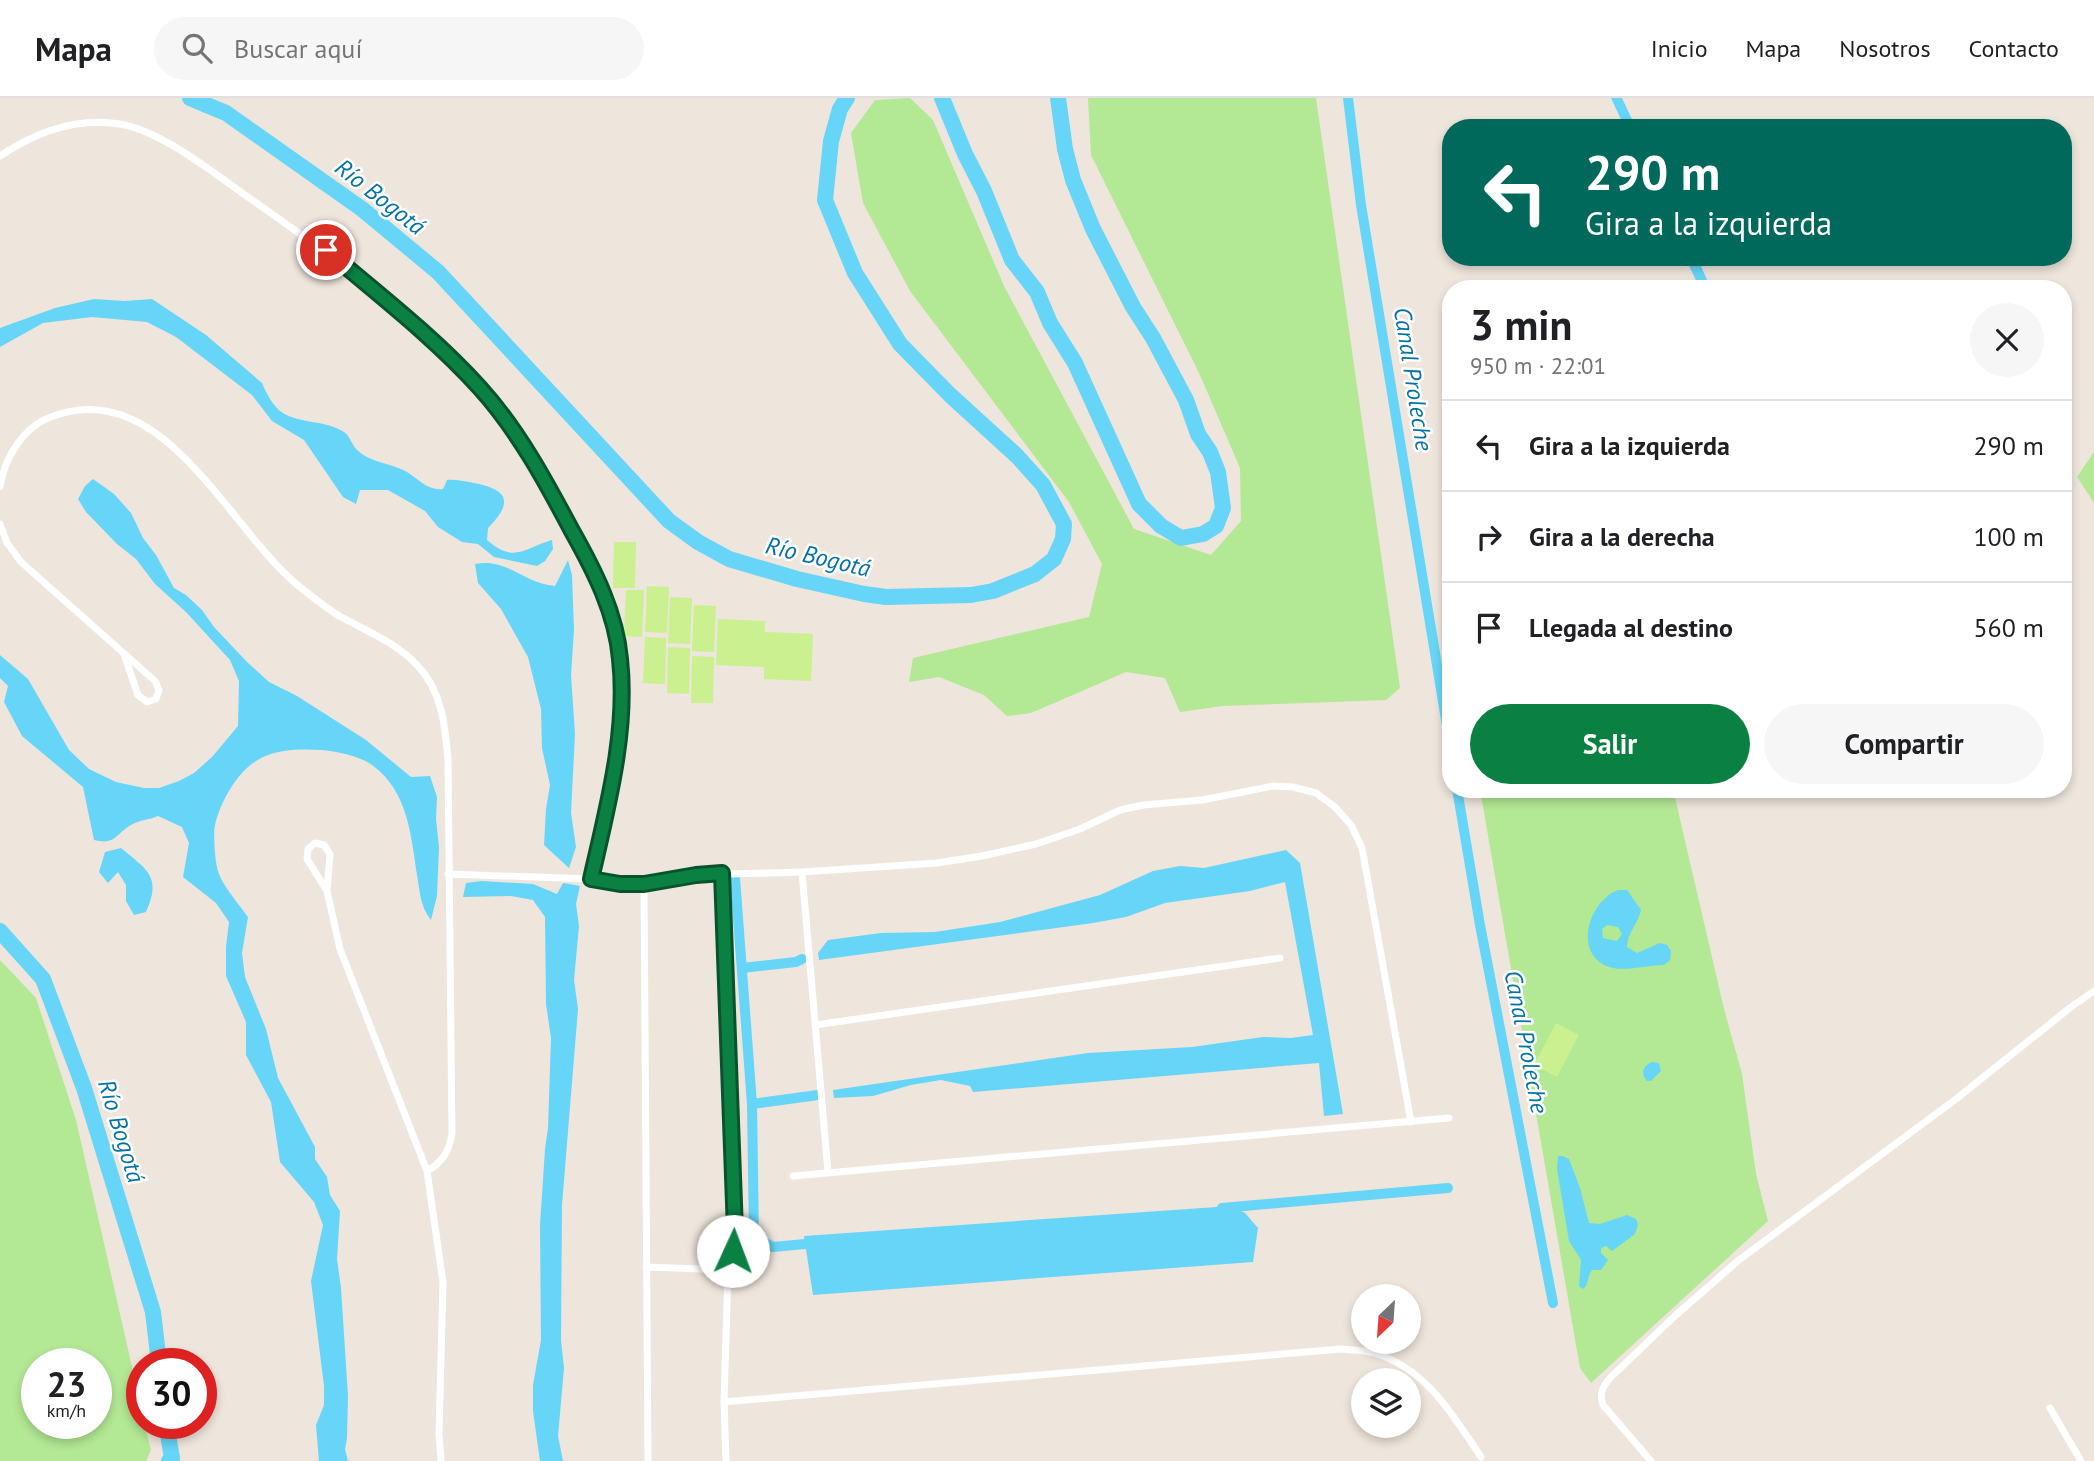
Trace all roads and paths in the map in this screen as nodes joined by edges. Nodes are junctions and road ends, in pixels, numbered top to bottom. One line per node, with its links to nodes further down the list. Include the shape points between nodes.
1 (0, 156): 8 (street, via 49,129 92,121 124,124 170,144 326,250 412,322 481,389 526,450 596,574 620,657 618,742)
2 (0, 487): 7 (street, via 12,451 29,432 47,418 71,410 126,415 182,457 291,580 337,614 396,647 429,681 444,720 448,759)
3 (0, 524): 4 (street, via 21,562)
4 (124, 654): 4 (street, via 138,695 147,702 156,699 155,681)
5 (802, 872): 6 (street); 13 (street); 15 (street, via 982,856 1036,844 1143,804 1202,800 1273,786 1316,793 1351,825 1362,848)
6 (722, 873): 9 (street); 20 (street, via 735,1231)
7 (448, 874): 8 (street); 16 (street, via 452,1134 445,1156)
8 (591, 879): 9 (street)
9 (644, 884): 19 (street)
10 (327, 891): 10 (street, via 330,853 315,843 308,849 307,859); 16 (street, via 340,949)
11 (1280, 958): 13 (street)
12 (2094, 992): 27 (street, via 1739,1260 1611,1377 1603,1387 1603,1405)
13 (815, 1025): 17 (street)
14 (1449, 1118): 15 (street)
15 (1411, 1122): 17 (street)
16 (428, 1171): 24 (street, via 443,1282)
17 (828, 1172): 18 (street)
18 (793, 1176)
19 (646, 1267): 20 (street); 25 (street)
20 (728, 1270): 21 (street)
21 (724, 1402): 23 (street, via 1341,1349 1373,1353 1421,1377); 26 (street)
22 (2050, 1408): 28 (street)
23 (1482, 1457)
24 (441, 1461)
25 (648, 1461)
26 (726, 1461)
27 (1651, 1461)
28 (2081, 1461)

